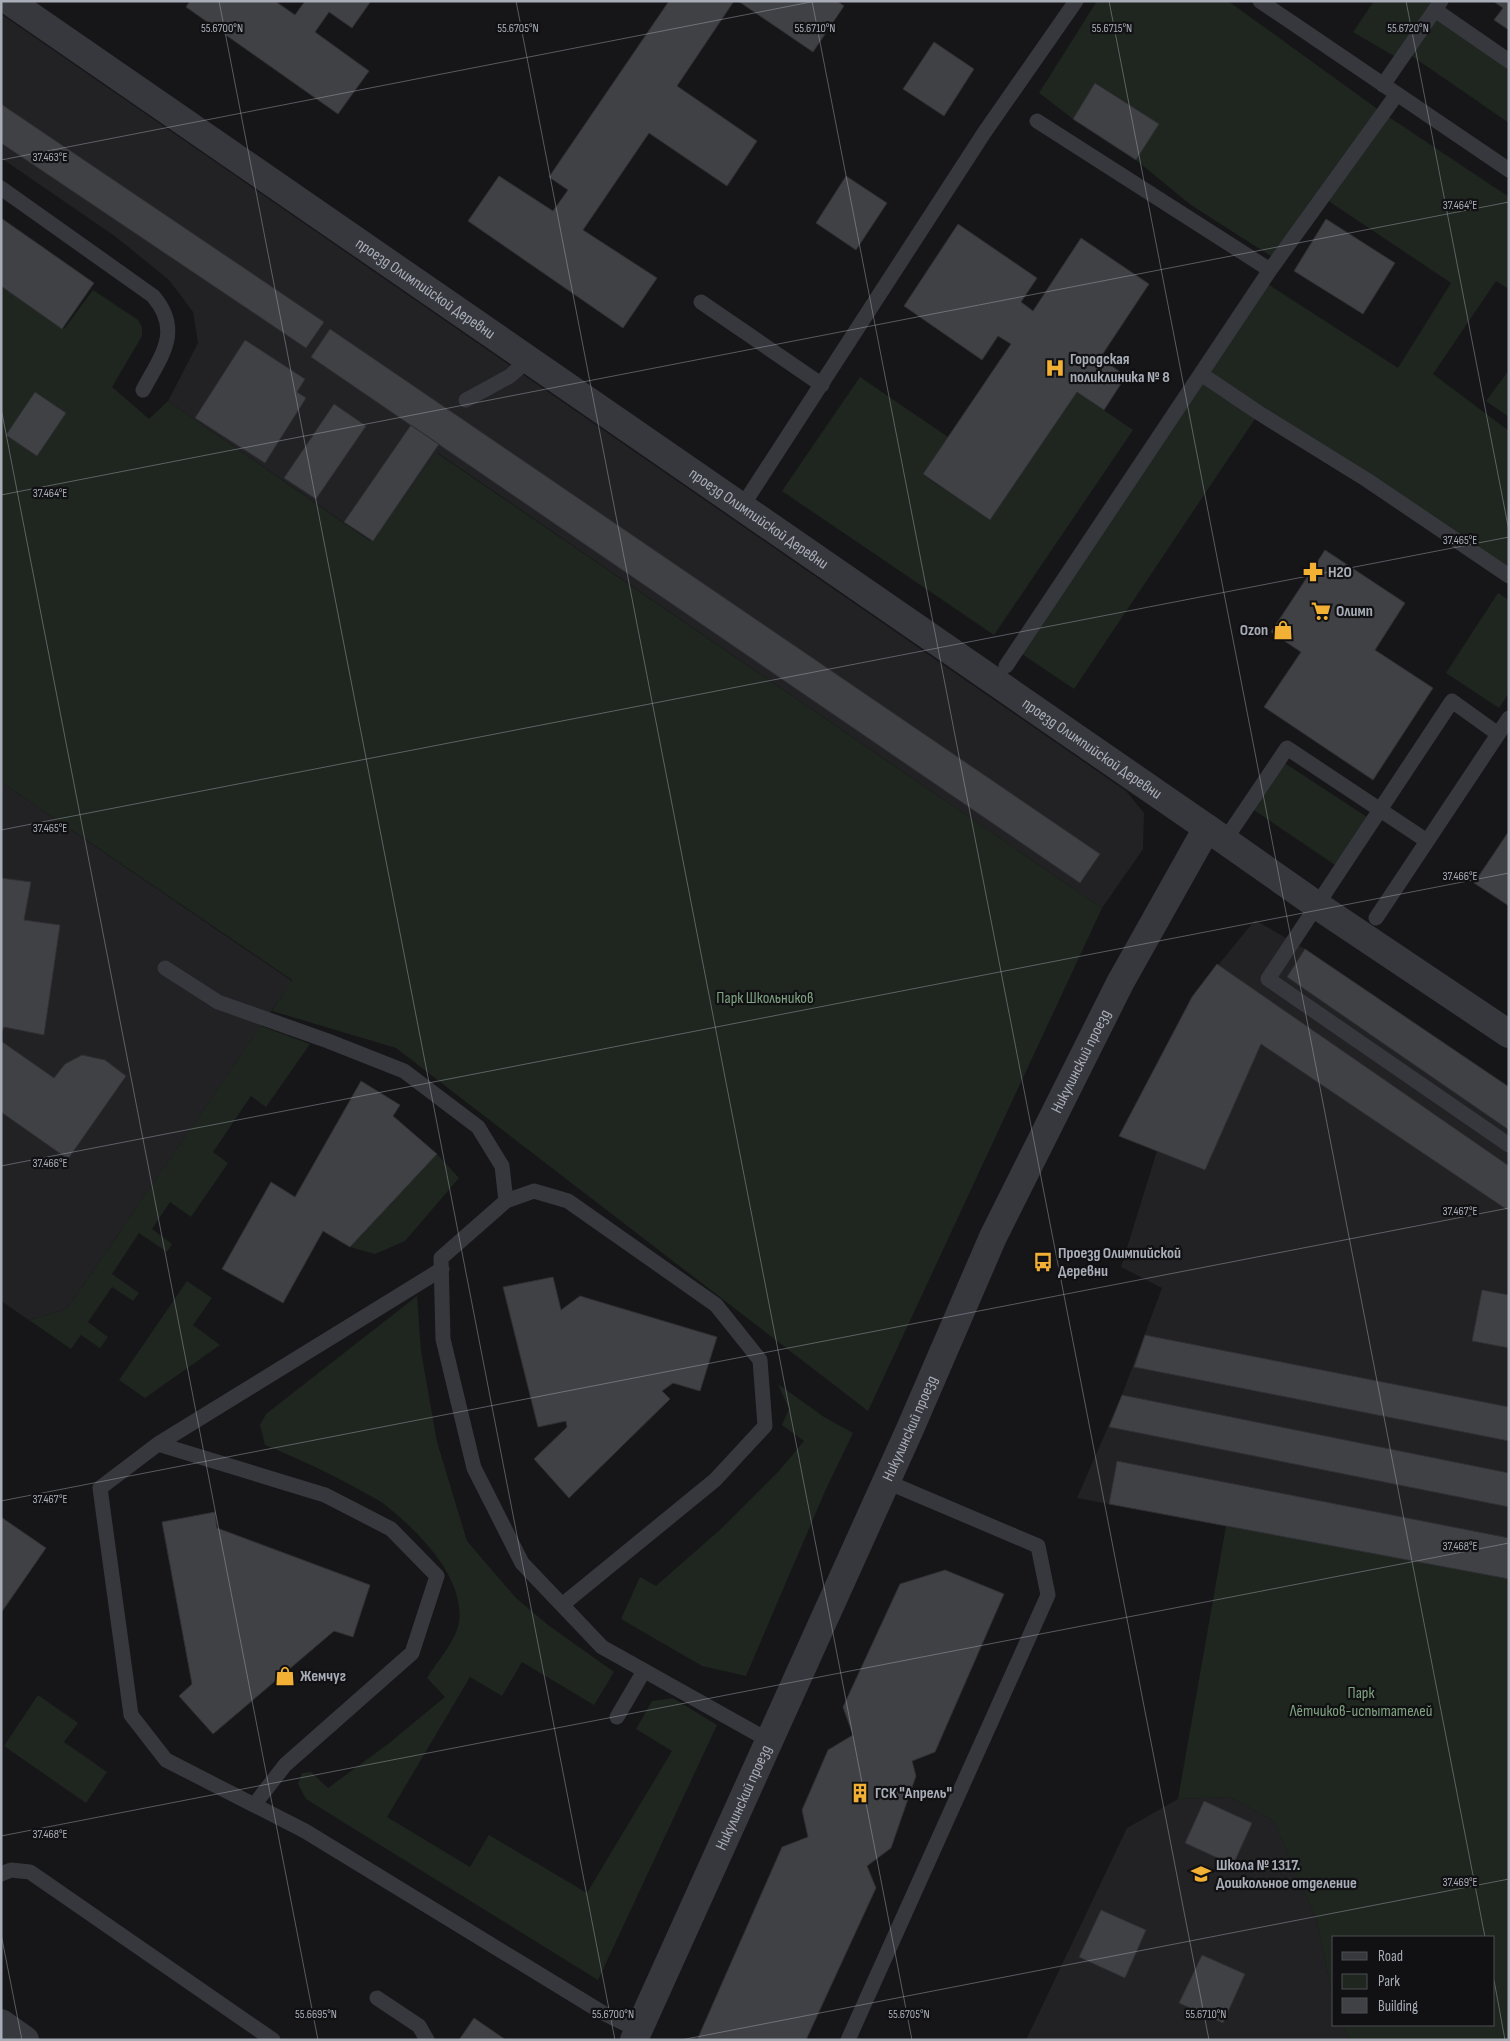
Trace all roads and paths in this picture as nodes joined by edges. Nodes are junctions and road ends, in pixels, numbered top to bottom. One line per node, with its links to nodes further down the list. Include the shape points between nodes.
1 (9, 1): 13 (street, проезд Олимпийской Деревни)
2 (1076, 1): 15 (lane, via 984,133)
3 (1260, 1): 6 (lane)
4 (1438, 5): 5 (lane); 6 (lane)
5 (1509, 61)
6 (1383, 85): 7 (lane)
7 (1397, 94): 9 (lane); 11 (lane)
8 (1038, 122): 11 (lane)
9 (1509, 170)
10 (1, 188): 16 (lane, via 153,296 162,306 168,326 167,345)
11 (1270, 270): 14 (lane)
12 (700, 302): 15 (lane)
13 (529, 359): 17 (lane, via 510,376); 18 (street, проезд Олимпийской Деревни)
14 (1201, 374): 19 (lane); 20 (lane)
15 (822, 386): 18 (lane)
16 (143, 390)
17 (466, 400)
18 (743, 505): 24 (street, проезд Олимпийской Деревни)
19 (1509, 576)
20 (1006, 666)
21 (1509, 718): 22 (lane)
22 (1498, 734): 23 (lane, via 1452,701); 25 (lane)
23 (1380, 810): 24 (lane, via 1288,748); 25 (lane); 26 (lane)
24 (1216, 834): 26 (street, проезд Олимпийской Деревни); 34 (street, Никулинский проезд, via 1120,983 982,1262)
25 (1427, 841): 27 (lane)
26 (1318, 906): 29 (street, проезд Олимпийской Деревни); 30 (lane, via 1268,980)
27 (1376, 918)
28 (165, 968): 31 (lane, via 218,1002 404,1071 478,1127 502,1166)
29 (1509, 1034)
30 (1509, 1145)
31 (506, 1201): 32 (lane, via 441,1258); 35 (lane, via 534,1191 568,1201 716,1305 760,1360 765,1426 715,1480)
32 (442, 1269): 33 (lane); 35 (lane, via 443,1339 474,1468 522,1563)
33 (158, 1444): 39 (lane, via 100,1488 131,1715 166,1760); 39 (lane, via 325,1495 391,1529 437,1576 412,1653 285,1765)
34 (884, 1481): 38 (street, Никулинский проезд); 47 (lane, via 1038,1546 1048,1595)
35 (562, 1605): 36 (lane, via 602,1647)
36 (644, 1671): 37 (lane); 38 (lane)
37 (616, 1717)
38 (768, 1740): 43 (street, Никулинский проезд)
39 (254, 1805): 43 (lane, via 313,1836)
40 (1, 1874): 45 (lane, via 11,1870 30,1872)
41 (377, 1998): 46 (lane, via 418,2026)
42 (1, 2023): 44 (street)
43 (636, 2035)
44 (25, 2040)
45 (273, 2040)
46 (427, 2040)
47 (848, 2040)

